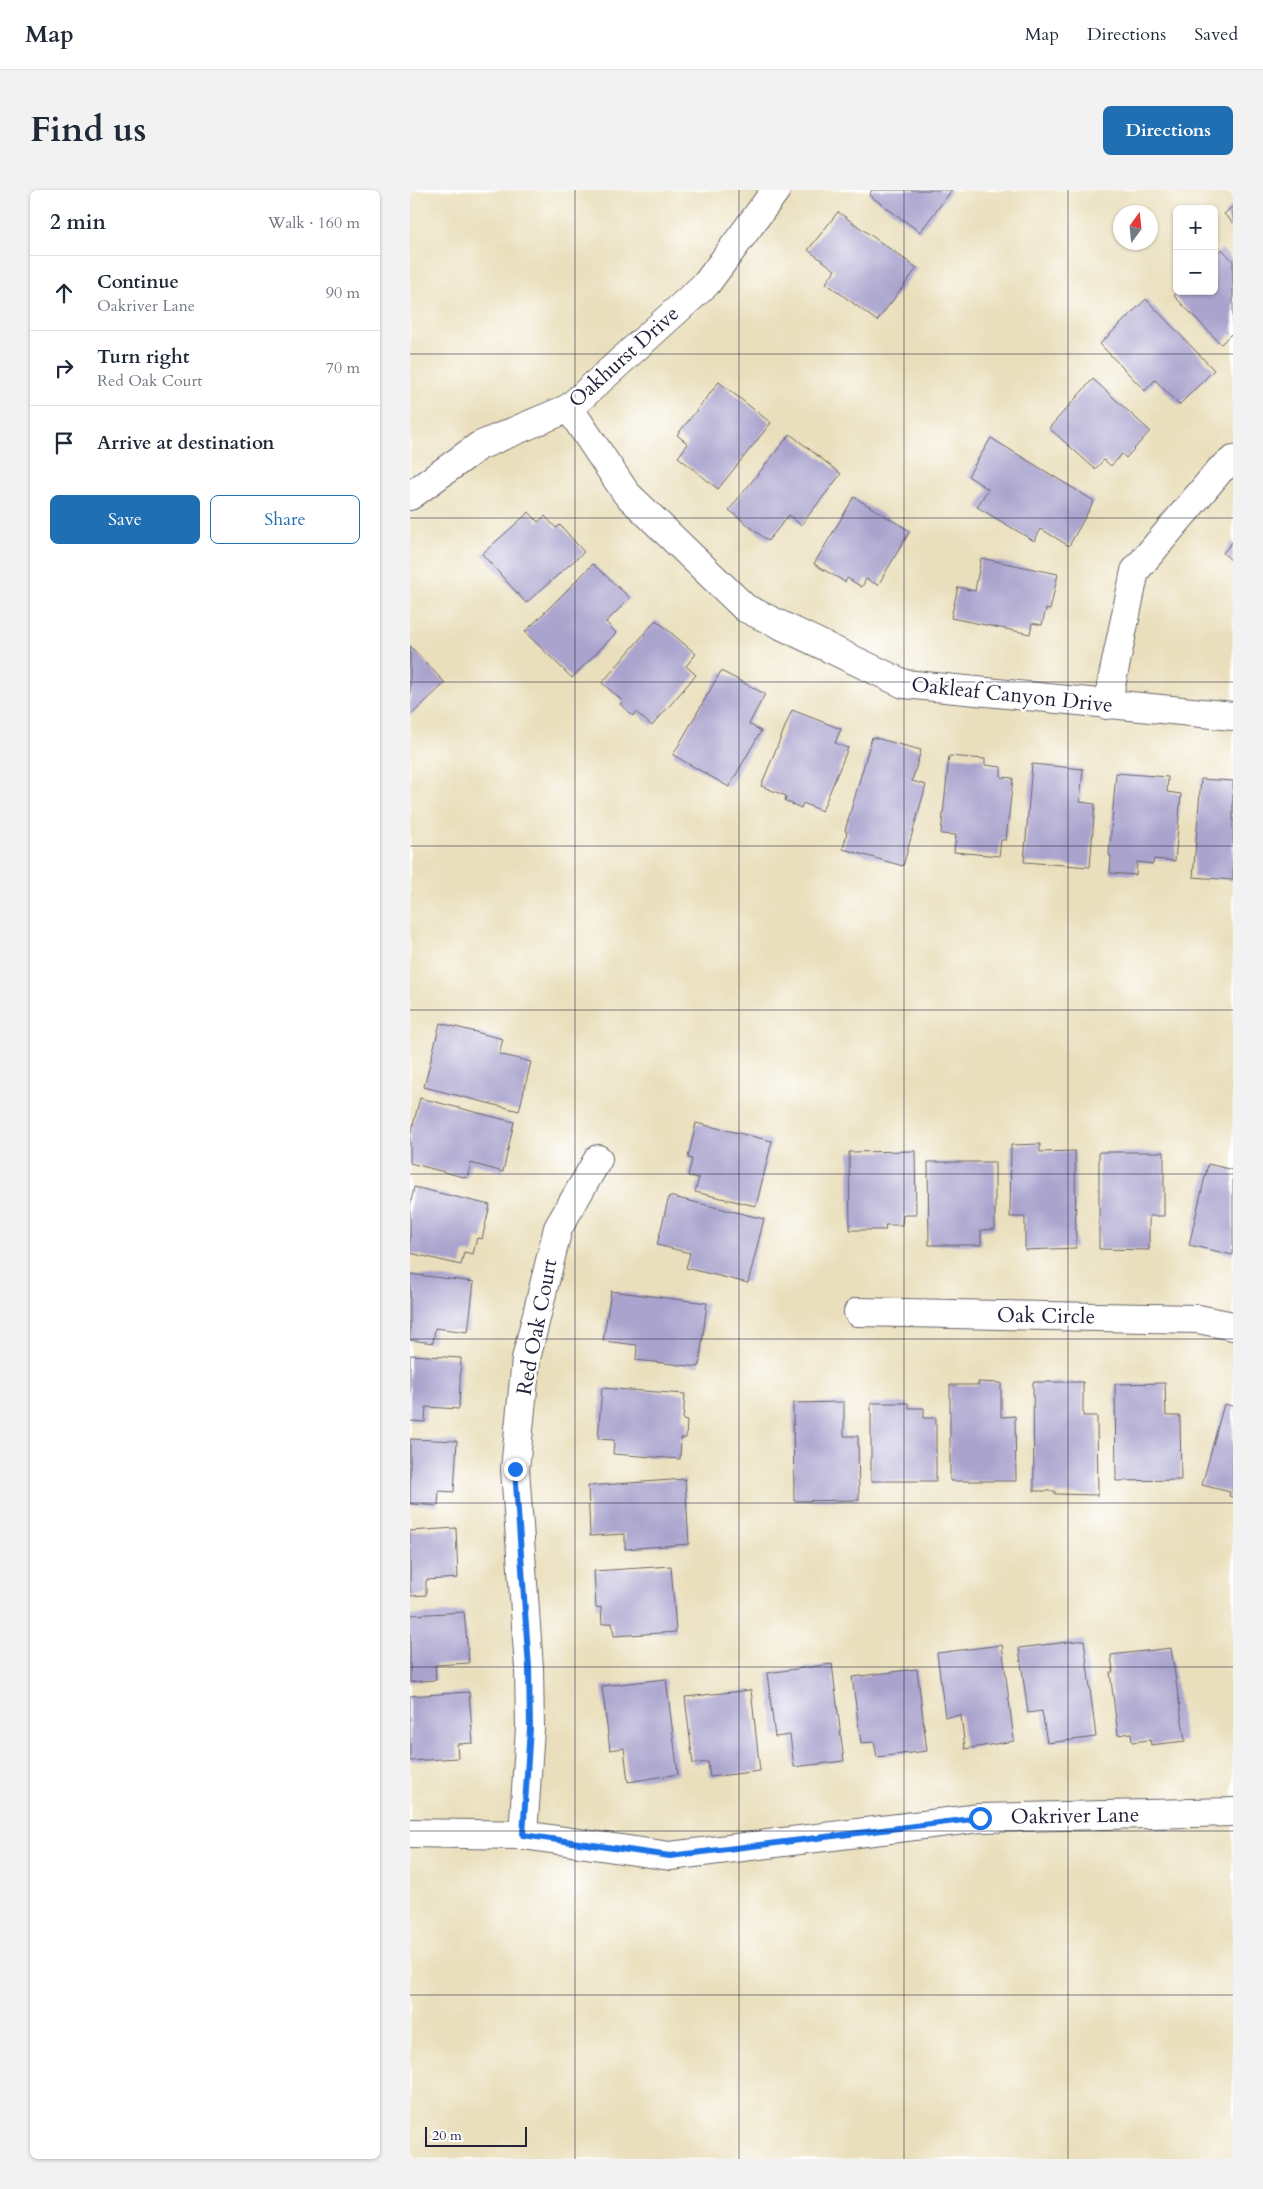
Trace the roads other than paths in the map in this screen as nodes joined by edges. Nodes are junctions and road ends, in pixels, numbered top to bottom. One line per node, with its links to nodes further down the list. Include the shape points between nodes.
1 (776, 190): 2 (street, Oakhurst Drive, via 707,283)
2 (569, 408): 4 (street, Oakhurst Drive, via 479,446); 5 (street, Oakleaf Canyon Drive, via 626,493 745,608 904,684)
3 (1233, 460): 5 (street, via 1220,470 1135,572)
4 (410, 496)
5 (1107, 705): 6 (street, Oakleaf Canyon Drive)
6 (1233, 716)
7 (598, 1159): 12 (street, Red Oak Court, via 558,1228 526,1359 515,1469 529,1678 530,1728)
8 (858, 1312): 9 (street, Oak Circle, via 1198,1319)
9 (1233, 1326)
10 (1233, 1812): 12 (street, Oakriver Lane, via 980,1818 670,1856)
11 (410, 1833): 12 (street, Oakriver Lane)
12 (523, 1835)

